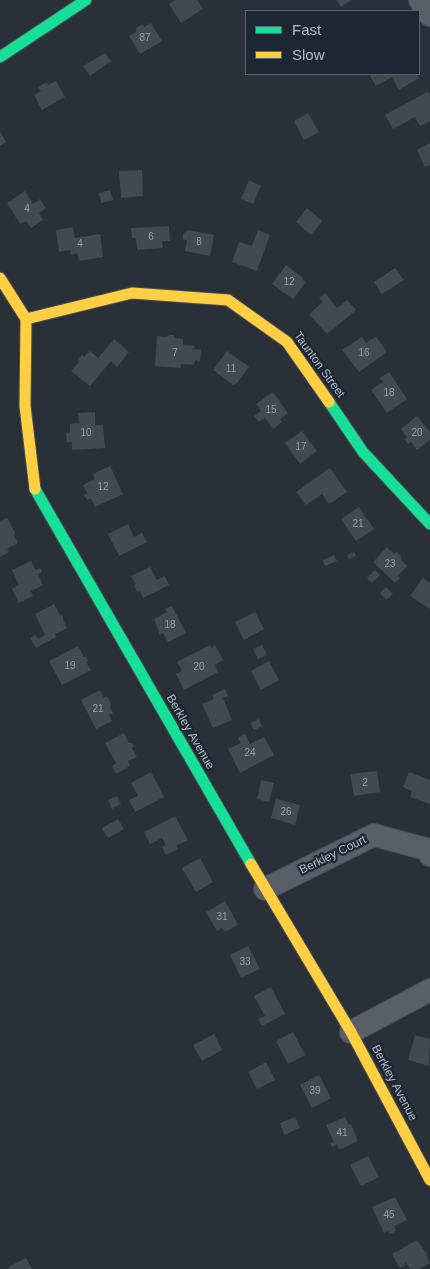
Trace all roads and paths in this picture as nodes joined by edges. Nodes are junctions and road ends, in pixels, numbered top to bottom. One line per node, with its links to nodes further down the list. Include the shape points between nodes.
1 (86, 0): 3 (street)
2 (420, 0): 4 (street)
3 (60, 8): 5 (street)
4 (430, 15)
5 (0, 57)
6 (0, 278): 7 (street)
7 (26, 319): 8 (street, Taunton Street, via 132,293 228,300 288,342 363,452); 10 (street, Berkley Avenue, via 25,406 35,490)
8 (430, 524)
9 (430, 855): 10 (street, Berkley Court, via 426,849 374,835)
10 (265, 889): 12 (street, Berkley Avenue)
11 (430, 990): 12 (street)
12 (351, 1032): 13 (street, Berkley Avenue)
13 (430, 1180)

